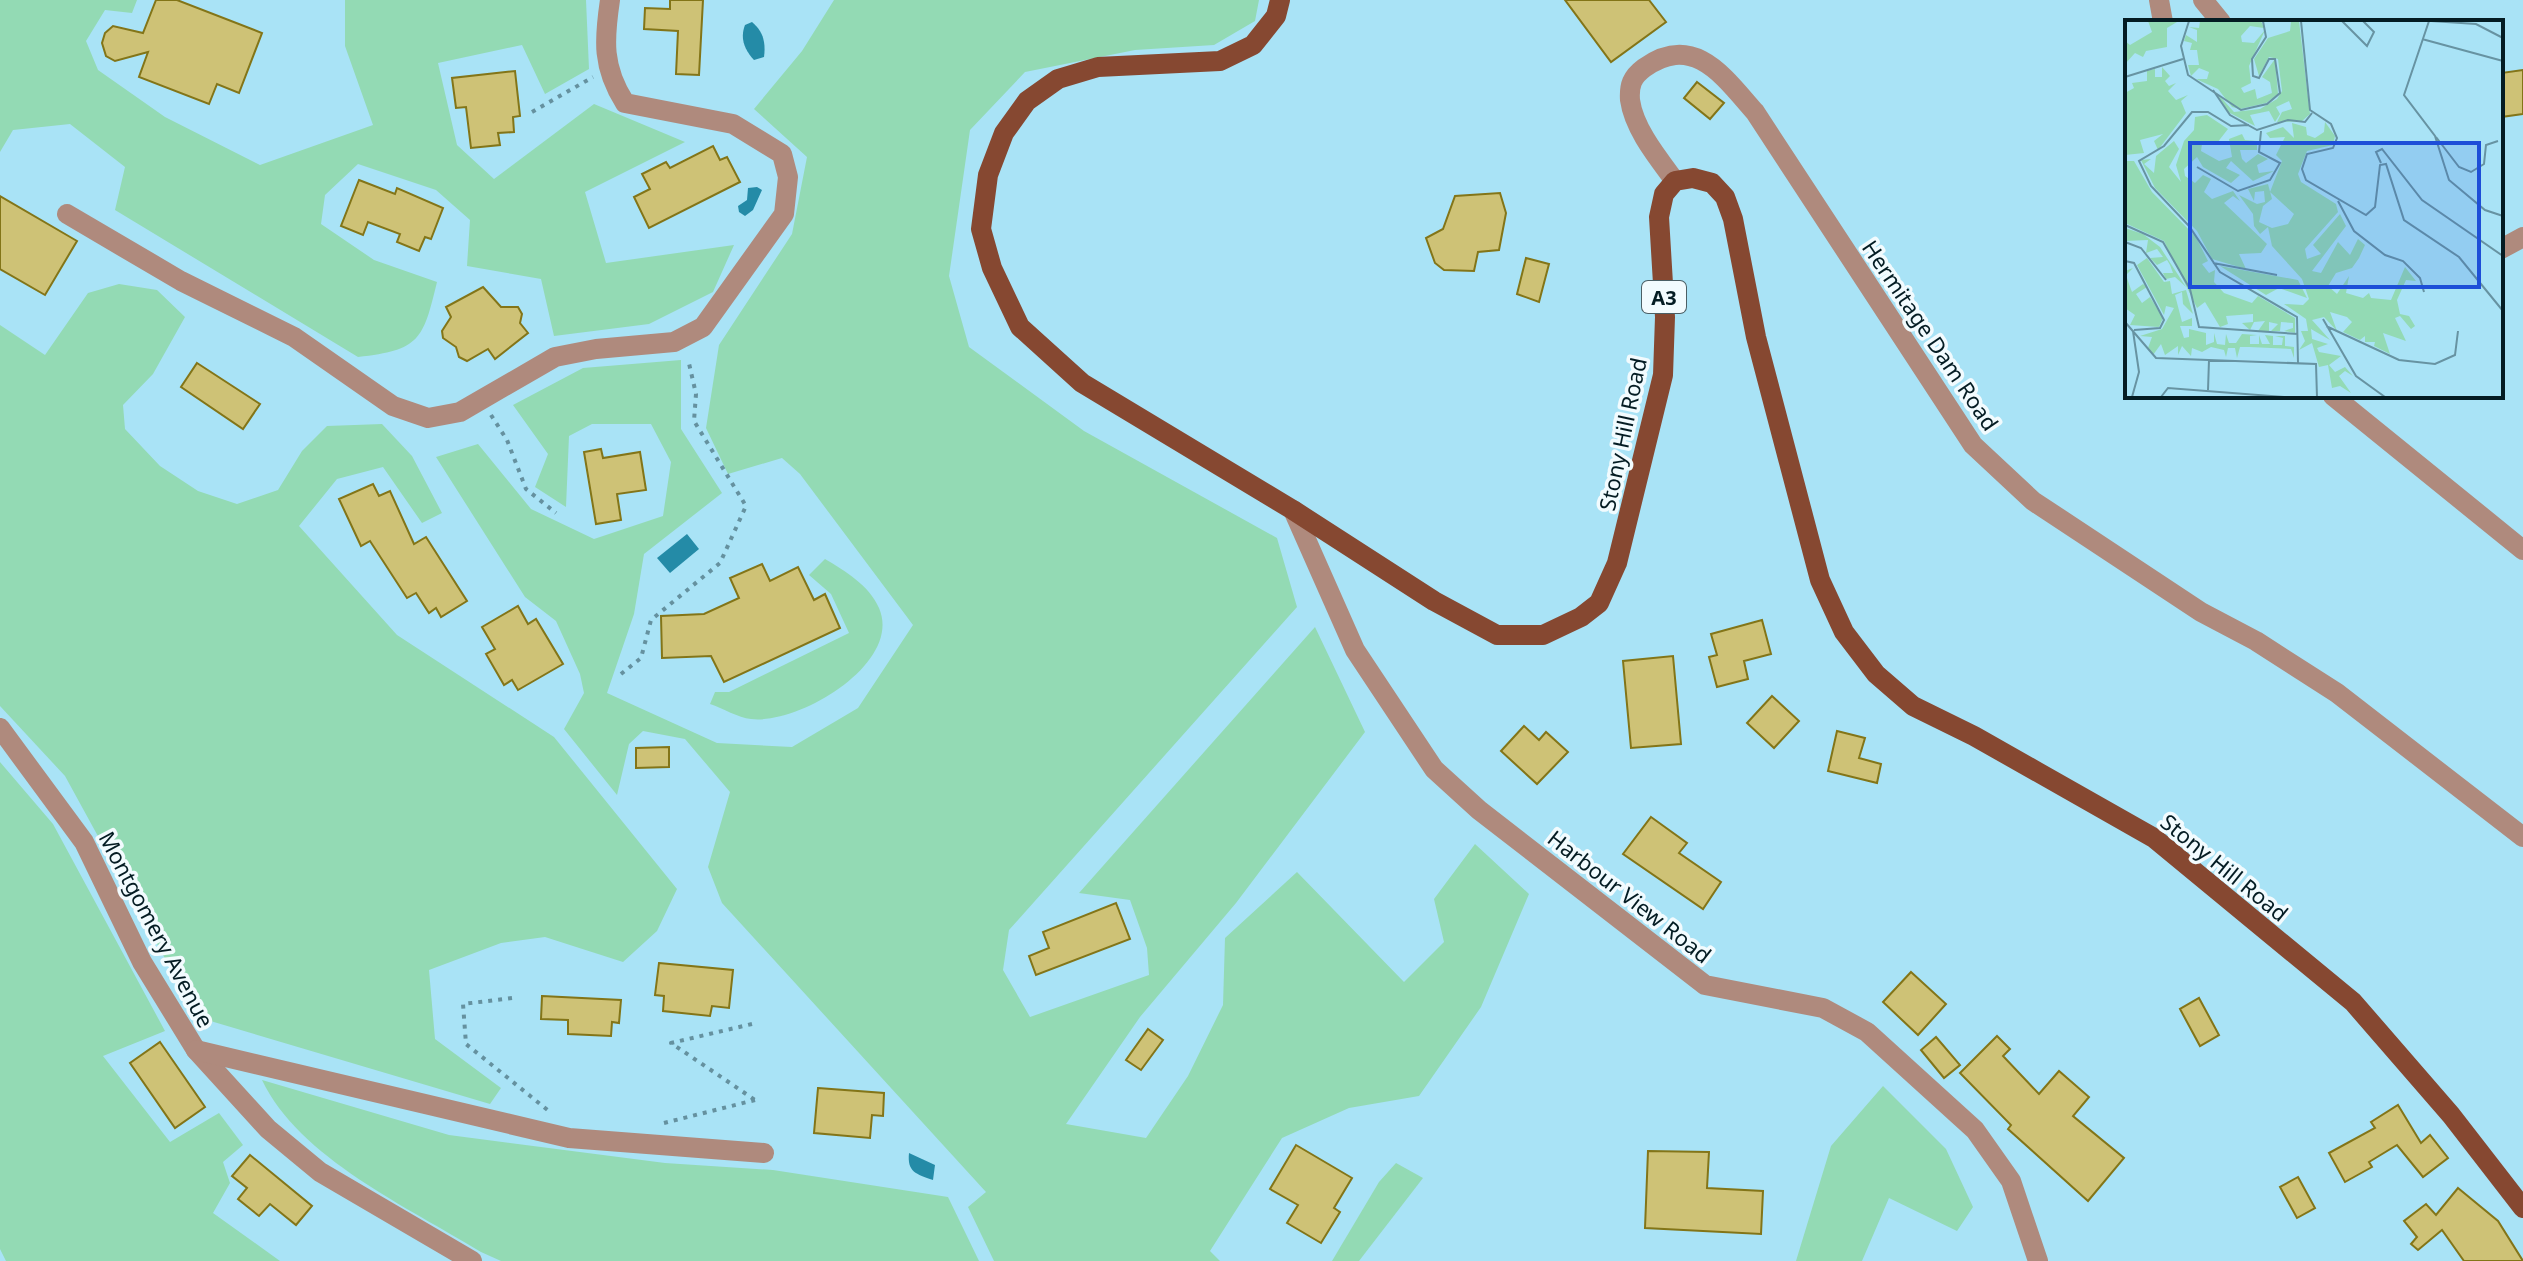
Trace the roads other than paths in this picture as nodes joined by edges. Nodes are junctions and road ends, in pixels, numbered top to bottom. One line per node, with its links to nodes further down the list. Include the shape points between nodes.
1 (610, 0): 8 (street, via 605,37 610,79 625,103 733,124 782,154 788,177 784,214 703,327 674,342 555,357 460,412 428,418 393,406 294,337 181,281)
2 (1280, 0): 12 (main road, Stony Hill Road / A3, via 1276,16 1253,45 1220,61 1098,67 1058,79 1027,101 1004,133 988,175 981,229 992,268 1020,327 1082,383)
3 (2159, 0): 5 (street)
4 (2203, 0): 6 (street)
5 (2163, 20)
6 (2219, 20)
7 (1675, 181): 12 (main road, Stony Hill Road / A3, via 1664,194 1659,217 1663,375 1617,563 1599,603 1543,635 1497,635); 15 (street, Hermitage Dam Road, via 1650,146 1631,104 1630,85 1657,59 1681,54 1718,70 1755,112 1973,445 2033,501 2201,612 2337,693); 18 (main road, Stony Hill Road, via 1712,183 1725,197 1820,580 1844,632 1876,674 1913,706 2154,838 2258,923 2353,1002)
8 (67, 214)
9 (2523, 237): 10 (street)
10 (2503, 248)
11 (2335, 398): 13 (street)
12 (1293, 510): 20 (street, Harbour View Road, via 1355,650 1434,769 1479,810 1705,985 1823,1008 1867,1032 1975,1130 2011,1181)
13 (2523, 550)
14 (0, 728): 16 (street, Montgomery Avenue, via 84,842 142,962)
15 (2523, 837)
16 (196, 1050): 17 (street, via 582,1139); 19 (street, Montgomery Avenue, via 268,1129 320,1172)
17 (764, 1153)
18 (2523, 1208)
19 (472, 1261)
20 (2038, 1261)

